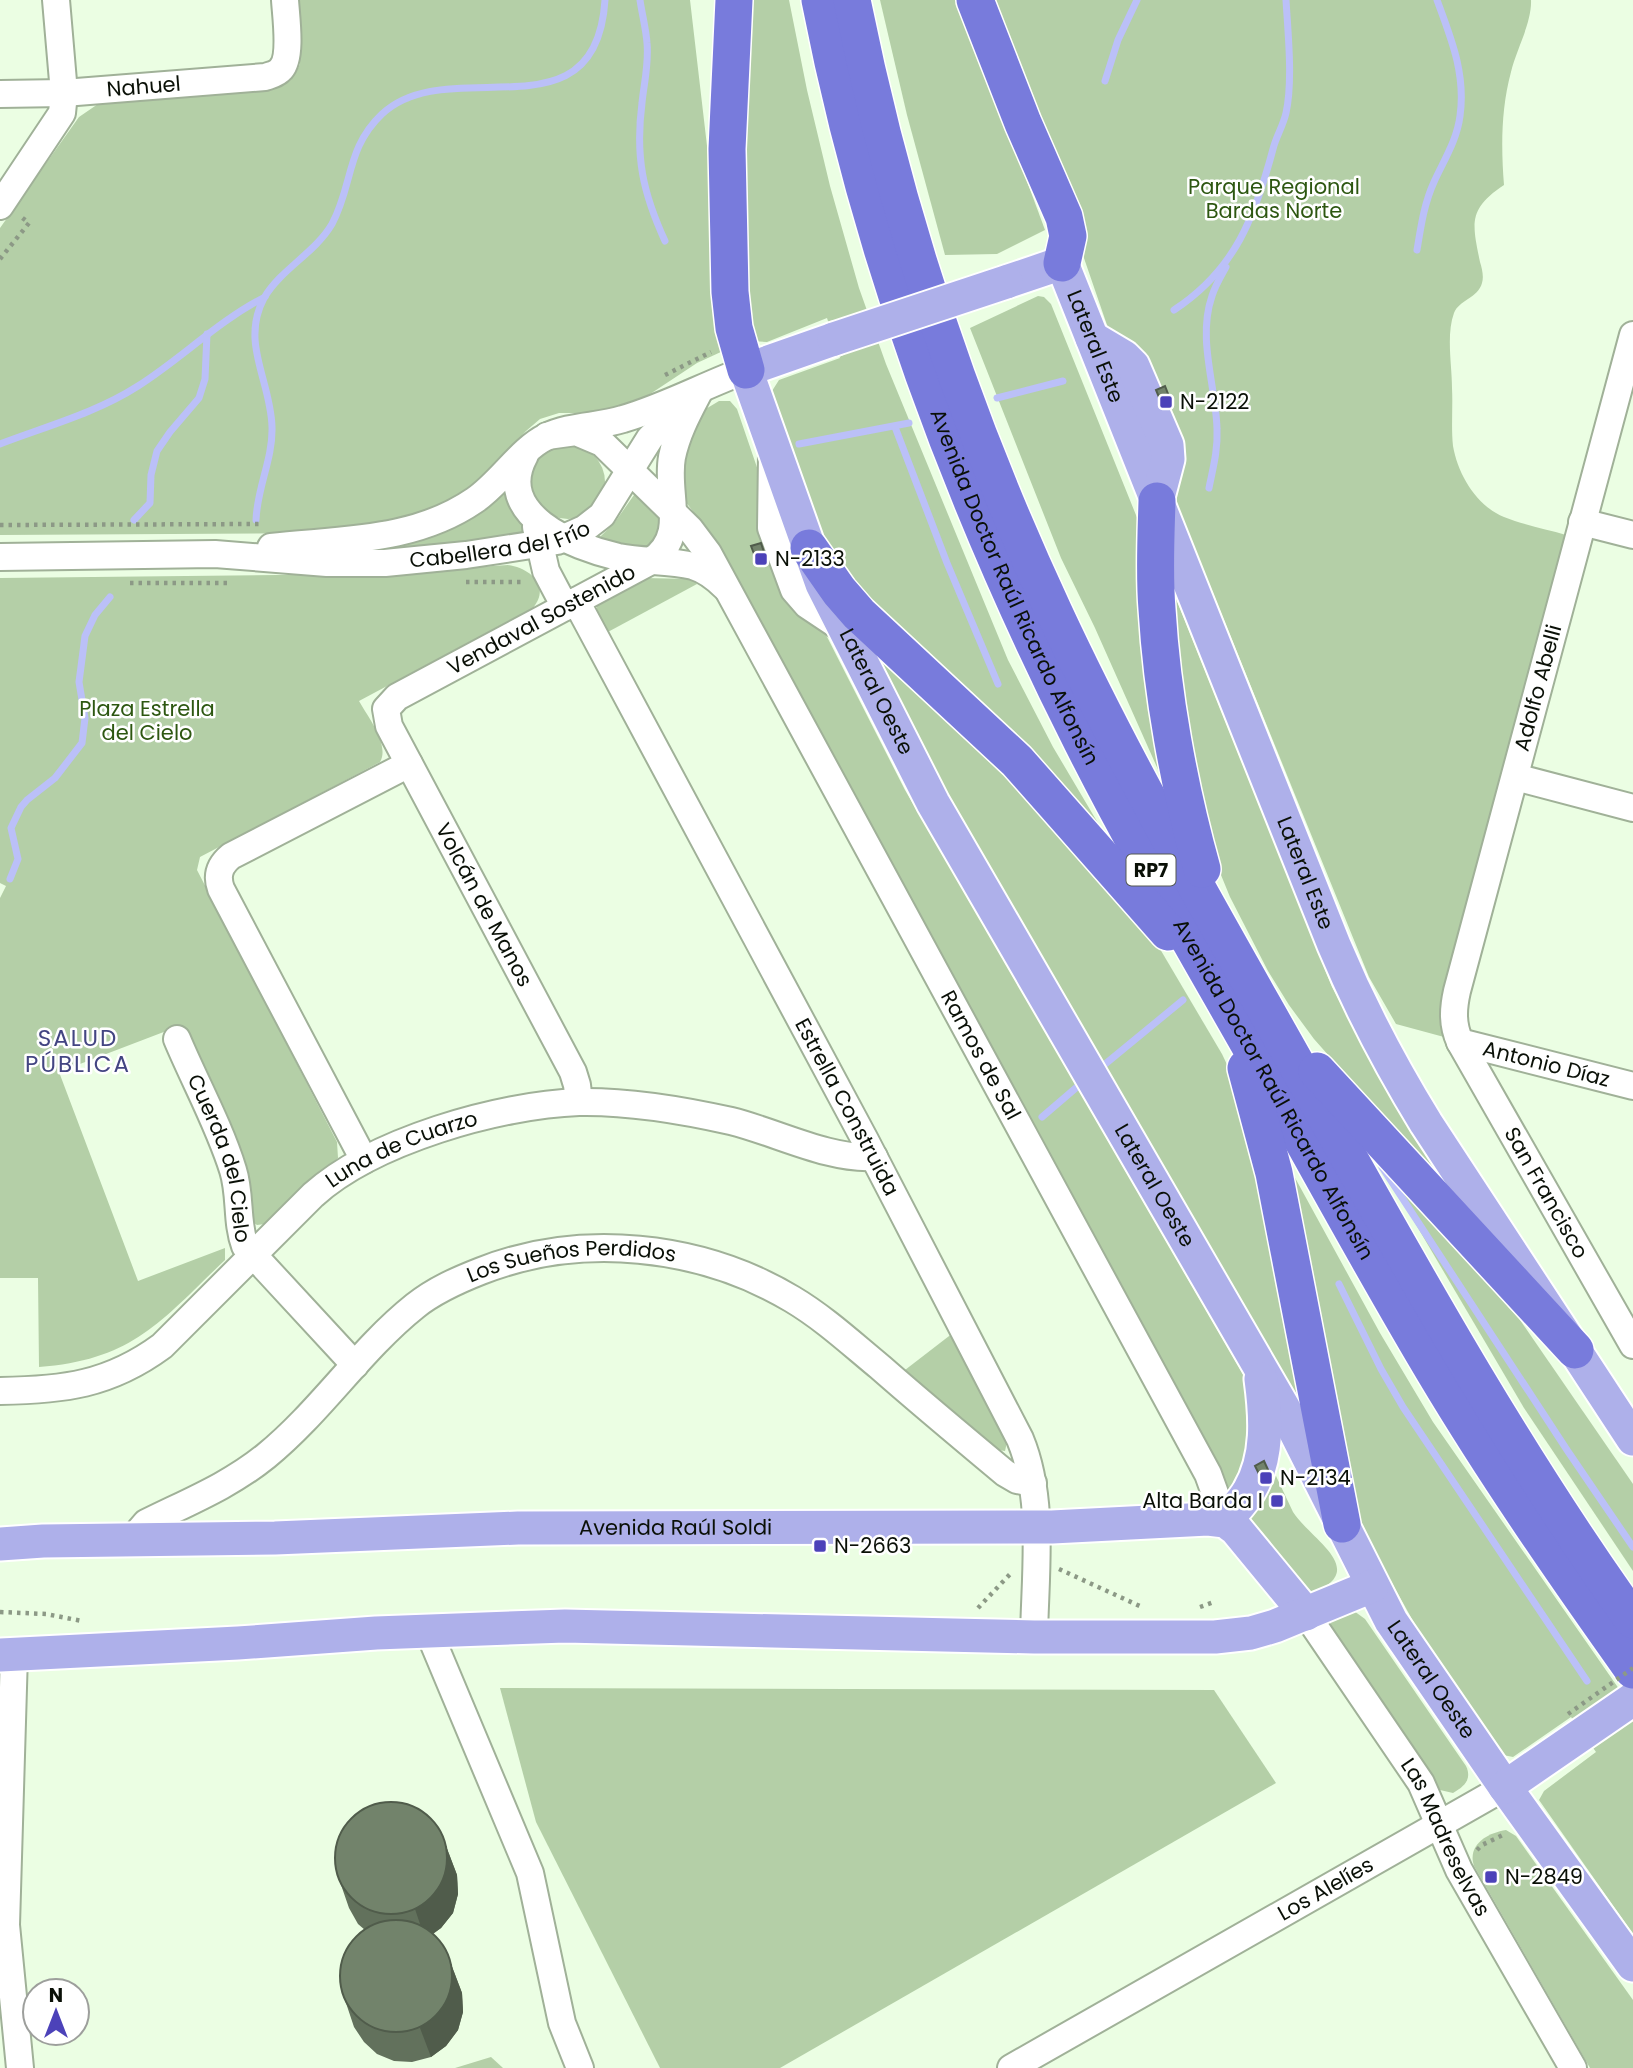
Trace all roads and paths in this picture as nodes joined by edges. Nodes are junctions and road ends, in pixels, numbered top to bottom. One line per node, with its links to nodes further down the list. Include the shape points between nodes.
1 (56, 0): 7 (street)
2 (285, 0): 7 (street, Nahuel, via 287,49 283,68 275,74)
3 (734, 0): 15 (highway, via 727,149 734,328)
4 (820, 0): 39 (highway, Avenida Doctor Raúl Ricardo Alfonsín / RP7, via 850,136 885,259 975,504 1081,740)
5 (852, 0): 38 (highway, Avenida Doctor Raúl Ricardo Alfonsín / RP7, via 895,184 985,449 1101,709)
6 (975, 0): 11 (highway, via 1064,217 1068,236)
7 (64, 93): 8 (street, Nahuel); 9 (street, via 58,121)
8 (0, 94)
9 (1, 204): 10 (path, via 29,223)
10 (0, 259)
11 (1062, 263): 15 (main road, Cabellera del Frío, bridge); 19 (main road, Lateral Este, via 1092,338 1133,366 1167,445)
12 (1633, 335): 21 (street, Adolfo Abelli)
13 (718, 348): 14 (path)
14 (658, 379)
15 (720, 381): 16 (street, Cabellera del Frío, via 621,420 566,430); 17 (main road, Lateral Oeste); 18 (street, Cabellera del Frío, via 657,429); 20 (street, Vendaval Sostenido, via 681,426 672,458)
16 (537, 444): 18 (street, via 576,432 594,438); 24 (street, via 520,465 518,486); 28 (street, Cabellera del Frío, via 486,491 422,527 377,537)
17 (773, 446): 27 (main road, Lateral Oeste); 33 (street, via 770,522 794,590 807,606)
18 (630, 470): 20 (street, Ramos de Sal); 26 (street, Cabellera del Frío, via 602,515)
19 (1157, 501): 38 (highway, via 1157,608 1173,732 1191,832); 49 (main road, Lateral Este, via 1362,1009 1410,1098)
20 (673, 513): 30 (street, Vendaval Sostenido, via 670,541); 31 (street, Ramos de Sal, via 703,544)
21 (1582, 522): 25 (street); 36 (street, Adolfo Abelli)
22 (272, 524): 23 (path)
23 (0, 525)
24 (537, 532): 26 (street, via 546,529); 28 (street, Cabellera del Frío, via 446,557 385,563); 32 (street, Estrella Construida, via 546,571)
25 (1633, 535)
26 (565, 538): 30 (street, Ramos de Sal, via 616,556)
27 (808, 548): 33 (main road, Lateral Oeste); 39 (highway, via 864,620 1043,788)
28 (215, 554): 29 (street, Cabellera del Frío)
29 (0, 557)
30 (650, 561): 31 (street, Ramos de Sal, via 700,569); 32 (street, Vendaval Sostenido)
31 (730, 594): 55 (street, Ramos de Sal, via 1202,1462)
32 (570, 604): 34 (street, Vendaval Sostenido, via 397,697); 45 (street, Estrella Construida)
33 (846, 631): 51 (main road, Lateral Oeste, via 933,803)
34 (386, 709): 35 (street, Volcán de Manos, via 389,726)
35 (409, 764): 44 (street, Volcán de Manos, via 573,1072); 46 (street, via 231,856 219,870 221,889)
36 (1515, 777): 37 (street); 42 (street, Adolfo Abelli, via 1454,1001 1453,1023)
37 (1633, 808)
38 (1224, 937): 40 (highway, Avenida Doctor Raúl Ricardo Alfonsín / RP7)
39 (1224, 1000): 56 (highway, via 1274,1173); 66 (highway, Avenida Doctor Raúl Ricardo Alfonsín / RP7, via 1436,1374)
40 (1274, 1025): 49 (highway); 62 (highway, Avenida Doctor Raúl Ricardo Alfonsín / RP7, via 1456,1346)
41 (177, 1039): 47 (street, Cuerda del Cielo, via 233,1170 241,1234)
42 (1460, 1042): 43 (street, Antonio Díaz); 48 (street, San Francisco)
43 (1633, 1086)
44 (579, 1102): 45 (street, Luna de Cuarzo, via 692,1114 747,1125 846,1156); 46 (street, Luna de Cuarzo, via 481,1118)
45 (874, 1157): 54 (street, Estrella Construida, via 1020,1439)
46 (363, 1160): 47 (street, Luna de Cuarzo, via 323,1186)
47 (252, 1256): 50 (street, Cuerda del Cielo); 52 (street, Luna de Cuarzo, via 162,1346 126,1368 64,1388)
48 (1633, 1345)
49 (1575, 1350): 53 (main road, Lateral Este)
50 (355, 1365): 54 (street, Los Sueños Perdidos, via 418,1304 488,1268 570,1249 653,1252 724,1269 792,1299 1005,1474); 58 (street, Los Sueños Perdidos, via 268,1454 213,1492 146,1523)
51 (1259, 1366): 55 (main road, via 1265,1409 1262,1457 1249,1493); 56 (main road, Lateral Oeste)
52 (0, 1391)
53 (1633, 1439)
54 (1033, 1483): 57 (street, Estrella Construida)
55 (1224, 1521): 57 (main road, Avenida Raúl Soldi); 61 (main road, via 1239,1532)
56 (1342, 1524): 60 (main road, Lateral Oeste)
57 (1035, 1527): 58 (main road, Avenida Raúl Soldi, via 542,1527); 64 (street, Estrella Construida)
58 (137, 1540): 59 (main road, Avenida Raúl Soldi)
59 (0, 1544)
60 (1373, 1586): 61 (main road); 69 (main road, Lateral Oeste, via 1405,1643)
61 (1306, 1614): 64 (main road, via 1264,1630 1227,1636); 70 (street, Las Madreselvas, via 1409,1764)
62 (1633, 1620)
63 (428, 1630): 64 (main road, via 588,1626); 65 (main road); 74 (street, via 530,1873 560,2015)
64 (1034, 1637)
65 (7, 1654): 73 (street, via 6,1926)
66 (1633, 1669): 68 (path, bridge)
67 (1633, 1699): 68 (main road, Los Alelíes)
68 (1576, 1724): 69 (main road, Los Alelíes)
69 (1505, 1787): 70 (street, Los Alelíes); 71 (main road, Lateral Oeste)
70 (1439, 1825): 72 (street, Los Alelíes); 75 (street, Las Madreselvas, via 1459,1870)
71 (1633, 1965)
72 (1027, 2064)
73 (20, 2068)
74 (580, 2068)
75 (1573, 2068)

